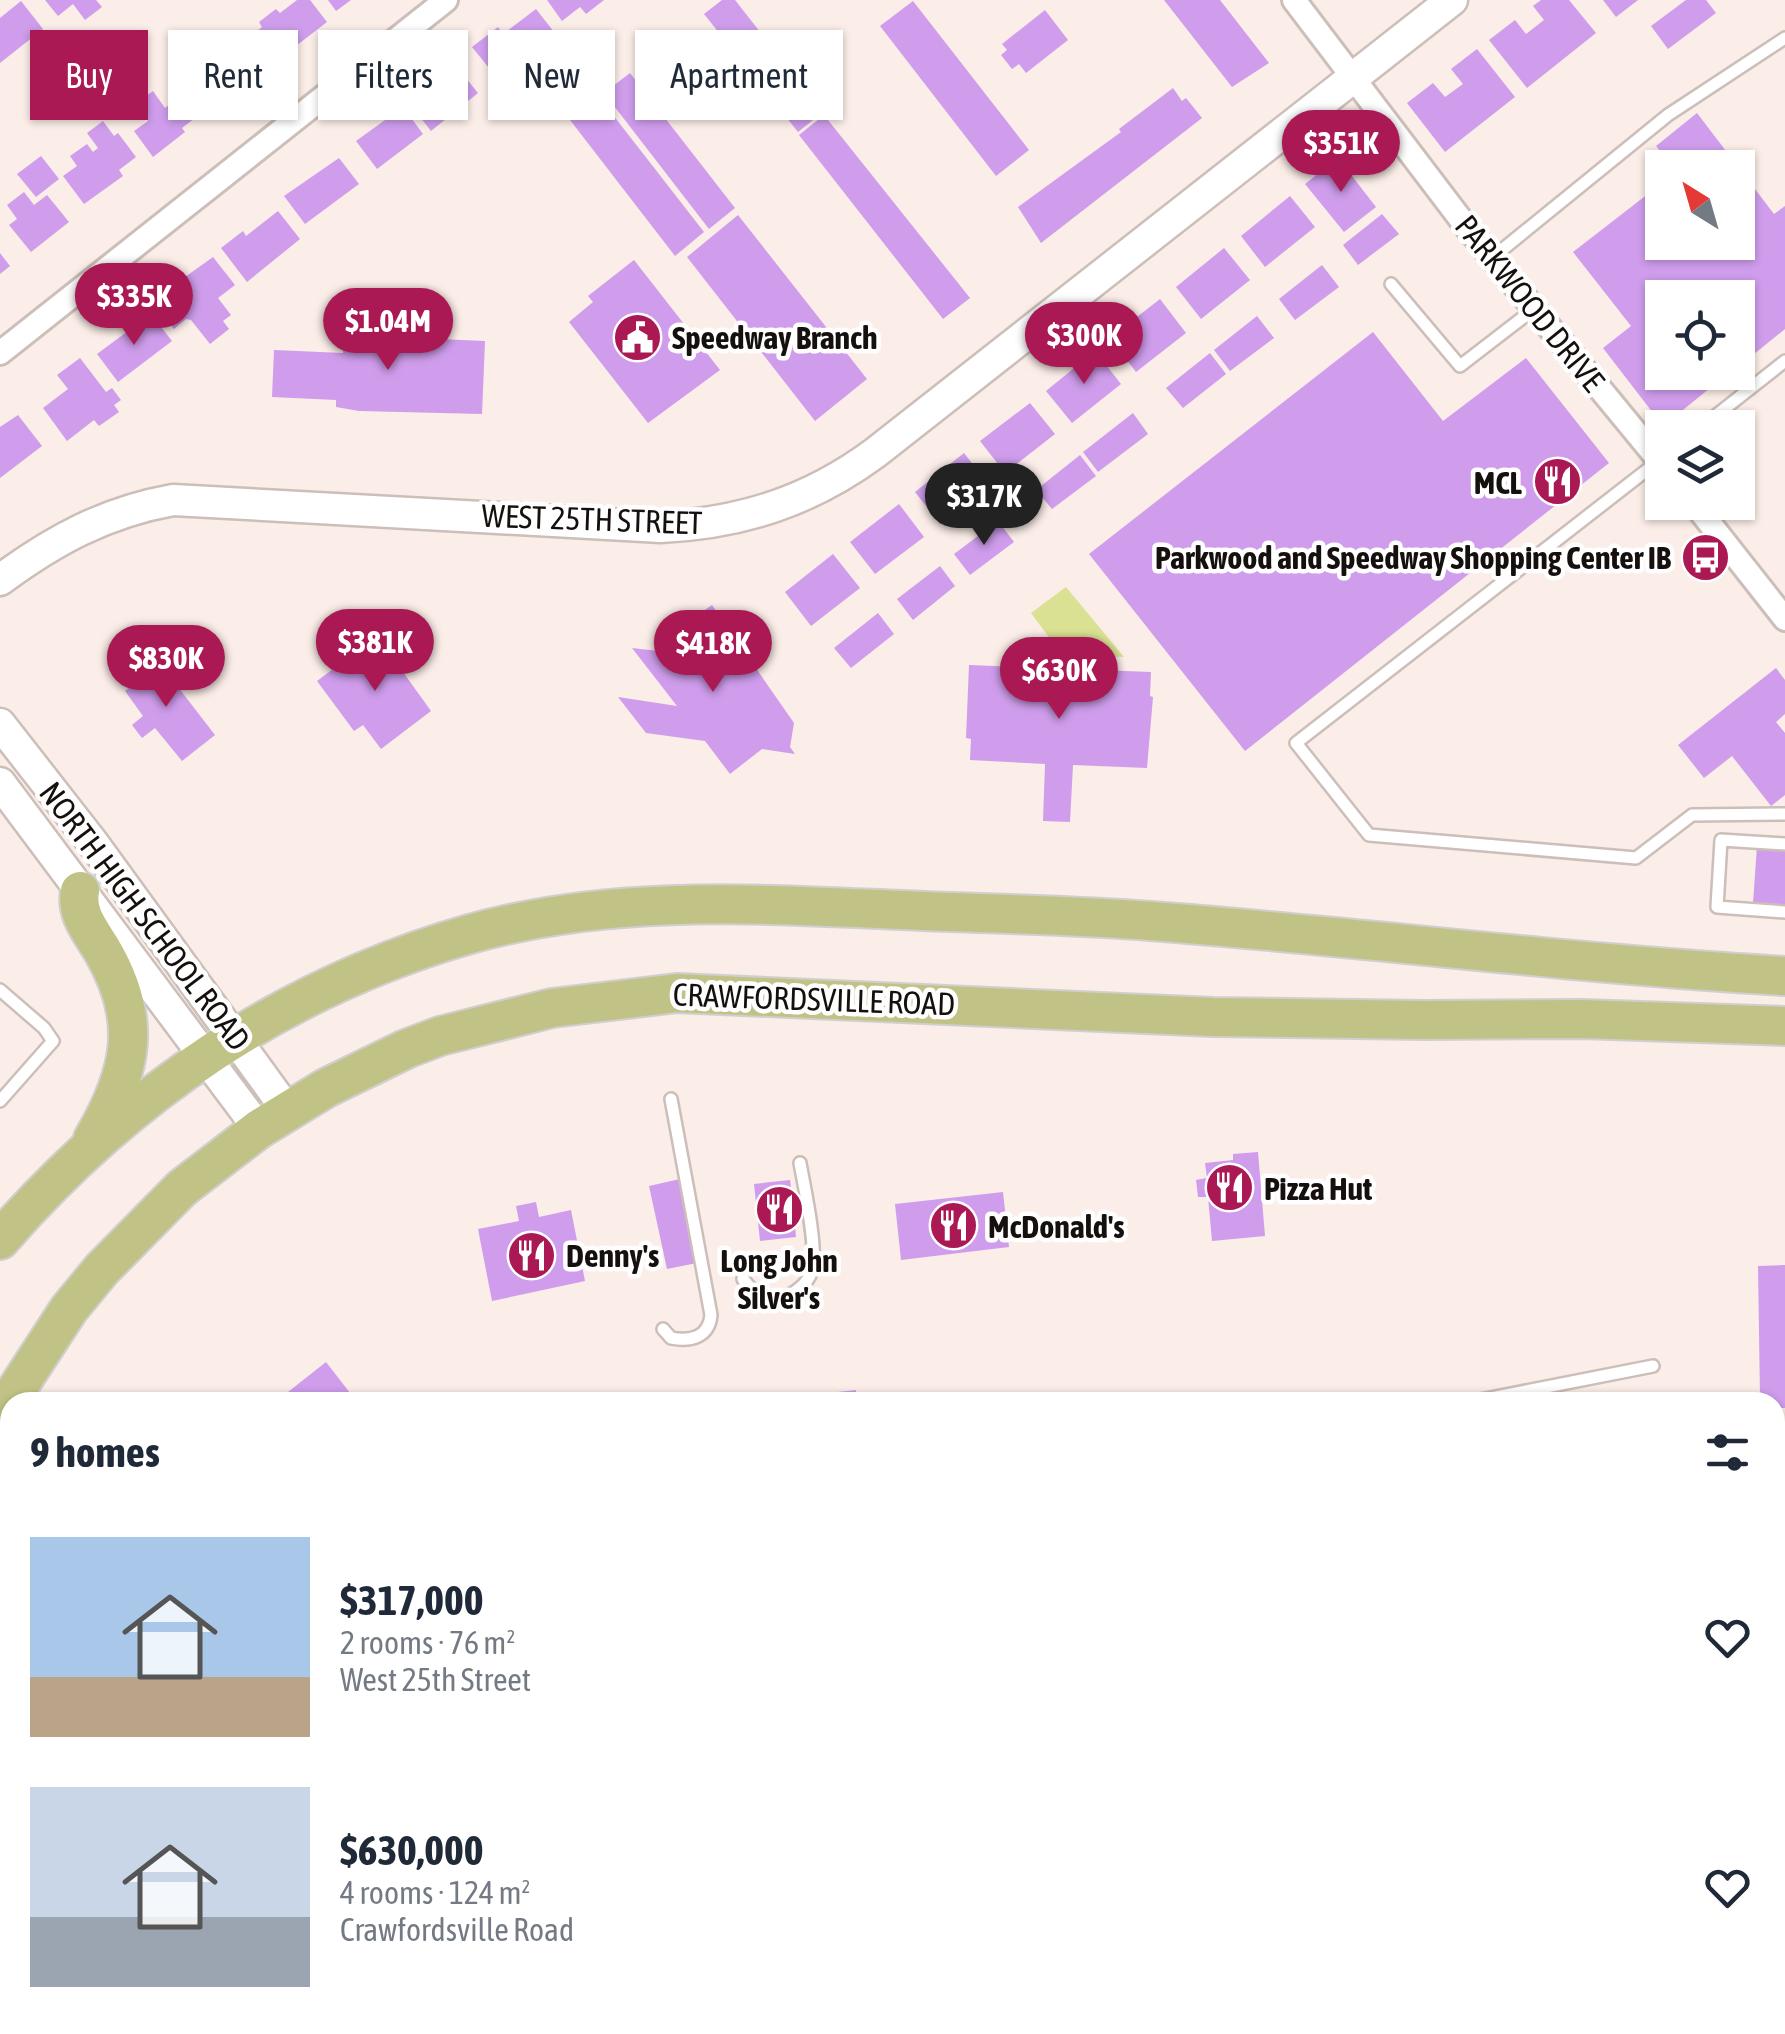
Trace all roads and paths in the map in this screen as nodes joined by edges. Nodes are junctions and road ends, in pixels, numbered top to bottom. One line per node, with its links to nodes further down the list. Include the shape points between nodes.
1 (446, 0): 9 (street)
2 (1294, 0): 5 (street, PARKWOOD DRIVE)
3 (1452, 0): 5 (street, WEST 25TH STREET)
4 (1785, 38): 6 (lane, via 1668,115)
5 (1354, 77): 6 (street, PARKWOOD DRIVE); 15 (street, WEST 25TH STREET, via 875,453 786,504 714,523 661,527 173,500 77,529)
6 (1492, 258): 8 (street, PARKWOOD DRIVE)
7 (1390, 284): 8 (lane, via 1460,366)
8 (1534, 309): 12 (street, PARKWOOD DRIVE)
9 (0, 353)
10 (1785, 361): 11 (lane)
11 (1723, 410)
12 (1645, 441)
13 (1645, 472): 19 (lane, via 1296,744 1369,835 1636,858 1692,815)
14 (1707, 520): 16 (street)
15 (0, 580)
16 (1785, 619)
17 (0, 724): 26 (street, NORTH HIGH SCHOOL ROAD, via 93,843)
18 (0, 783): 21 (street, NORTH HIGH SCHOOL ROAD)
19 (1785, 814)
20 (1785, 844): 22 (lane, via 1721,840 1716,907)
21 (80, 891): 26 (street, NORTH HIGH SCHOOL ROAD); 32 (main road, via 82,916 124,993 129,1041 120,1085)
22 (1785, 912)
23 (1785, 976): 26 (main road, via 1148,920 666,904 472,933 349,977)
24 (0, 990): 28 (lane, via 53,1041)
25 (1785, 1026): 31 (main road, CRAWFORDSVILLE ROAD, via 1212,1017 664,994 552,1008 440,1036 368,1065)
26 (220, 1046): 31 (street, NORTH HIGH SCHOOL ROAD); 32 (main road)
27 (0, 1080): 28 (lane)
28 (11, 1089): 30 (lane)
29 (672, 1099): 36 (lane, via 711,1315 698,1336 671,1338)
30 (0, 1101)
31 (273, 1120): 38 (main road, CRAWFORDSVILLE ROAD, via 182,1188 102,1268)
32 (84, 1153): 34 (main road)
33 (800, 1162): 35 (lane, via 813,1269 782,1298 756,1294)
34 (0, 1240)
35 (742, 1279)
36 (662, 1329)
37 (1653, 1366): 39 (lane)
38 (15, 1392)
39 (1521, 1392)

